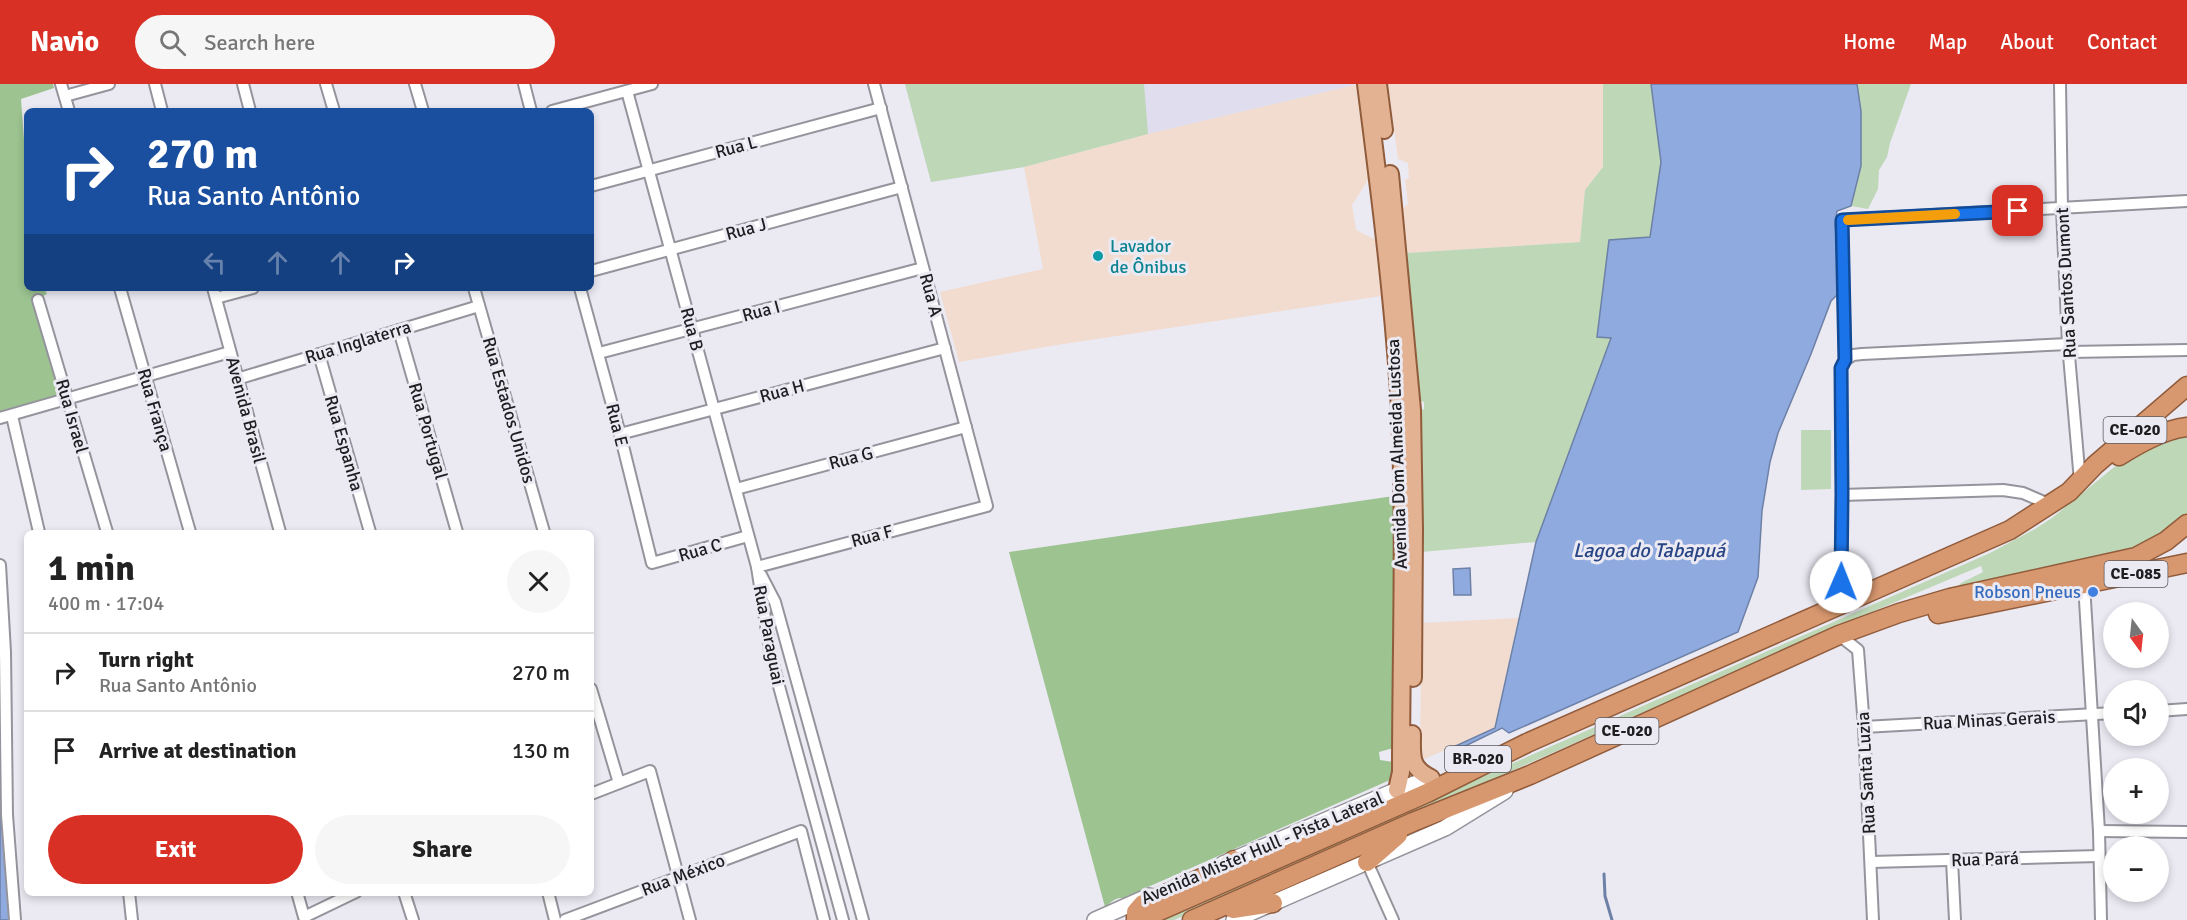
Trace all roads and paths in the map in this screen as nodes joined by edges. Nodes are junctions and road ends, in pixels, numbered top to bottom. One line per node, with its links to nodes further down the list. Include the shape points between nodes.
1 (62, 84): 14 (street)
2 (109, 84): 14 (street)
3 (155, 84): 16 (street)
4 (243, 84): 17 (street)
5 (326, 84): 18 (street)
6 (415, 84): 19 (street)
7 (524, 84): 20 (street)
8 (652, 84): 13 (street)
9 (874, 84): 22 (street, Rua A)
10 (1366, 84): 23 (main road, Avenida Dom Almeida Lustosa)
11 (1378, 84): 23 (main road, Avenida Dom Almeida Lustosa)
12 (2060, 84): 28 (street, Rua Santos Dumont)
13 (627, 91): 21 (street); 24 (street, Rua B)
14 (65, 96): 15 (street)
15 (68, 108)
16 (161, 108)
17 (249, 108)
18 (333, 108)
19 (422, 108)
20 (530, 108)
21 (563, 108)
22 (881, 108): 24 (street, Rua L); 26 (street, Rua A)
23 (1383, 165): 86 (main road, Avenida Dom Almeida Lustosa, via 1412,410)
24 (649, 170): 25 (street, Rua L); 29 (street, Rua B)
25 (594, 185)
26 (902, 187): 29 (street, Rua J); 30 (street, Rua A)
27 (2187, 201): 28 (street)
28 (2062, 209): 42 (street, Rua Santos Dumont); 47 (street, via 1842,220)
29 (670, 250): 31 (street, Rua J); 39 (street, Rua B)
30 (923, 268): 39 (street, Rua I); 41 (street, Rua A)
31 (594, 270)
32 (121, 291): 48 (street, Rua França)
33 (230, 291): 36 (street)
34 (475, 291): 38 (street, Rua Estados Unidos)
35 (581, 291): 46 (street, Rua E)
36 (215, 293): 44 (street, Avenida Brasil)
37 (38, 300): 51 (street, Rua Israel)
38 (479, 306): 40 (street, Rua Inglaterra); 70 (street, Rua Estados Unidos)
39 (692, 329): 46 (street, Rua I); 52 (street, Rua B)
40 (399, 330): 45 (street, Rua Inglaterra); 69 (street, Rua Portugal)
41 (945, 348): 52 (street, Rua H); 55 (street, Rua A)
42 (2069, 348): 43 (street); 47 (street, via 1853,355); 58 (street, Rua Santos Dumont)
43 (2187, 350)
44 (230, 352): 48 (street); 49 (street, Avenida Brasil)
45 (319, 354): 49 (street, Rua Inglaterra); 68 (street, Rua Espanha)
46 (599, 354): 57 (street, Rua E)
47 (1845, 360): 60 (street, via 1841,368)
48 (146, 376): 51 (street); 66 (street, Rua França)
49 (237, 379): 67 (street, Avenida Brasil)
50 (2187, 386): 58 (highway, CE-020)
51 (68, 400): 53 (street); 65 (street, Rua Israel)
52 (713, 409): 57 (street, Rua H); 59 (street, Rua B)
53 (12, 416): 54 (street); 64 (street)
54 (0, 418)
55 (966, 427): 59 (street, Rua G); 62 (street, Rua A)
56 (2187, 427): 58 (highway, via 2138,444)
57 (620, 434): 72 (street, Rua E)
58 (2083, 479): 61 (highway, CE-020)
59 (736, 489): 71 (street, Rua B)
60 (1842, 495): 61 (street, via 2003,490); 77 (street)
61 (2051, 505): 77 (highway, CE-020, via 1990,540)
62 (987, 506): 75 (street, Rua F)
63 (2187, 524): 78 (highway, CE-020, via 2136,557 1932,603)
64 (39, 530)
65 (106, 530)
66 (189, 530)
67 (279, 530)
68 (369, 530)
69 (456, 530)
70 (543, 530)
71 (748, 536): 72 (street, Rua C); 75 (street, Rua B)
72 (652, 563)
73 (2187, 563): 76 (highway, CE-085)
74 (0, 565): 108 (street, via 7,815)
75 (757, 567): 115 (street, Rua Paraguai, via 771,657); 116 (street, Rua Paraguai, via 775,602)
76 (2084, 584): 78 (highway, CE-085); 83 (street)
77 (1840, 605): 85 (highway, CE-020)
78 (1839, 635): 84 (street, Rua Santa Luzia, via 1858,650); 87 (highway, CE-020)
79 (594, 698): 89 (street)
80 (2187, 709): 81 (street)
81 (2169, 710)
82 (2103, 713): 83 (street, Rua Minas Gerais)
83 (2091, 714): 84 (street, Rua Minas Gerais); 93 (street)
84 (1864, 727): 99 (street, Rua Santa Luzia)
85 (1527, 743): 88 (highway, BR-020, via 1504,748); 118 (highway, CE-020, via 1427,793)
86 (1406, 753): 88 (main road, via 1420,773); 90 (main road, Avenida Dom Almeida Lustosa)
87 (1530, 775): 92 (highway, CE-020); 98 (main road, via 1445,828)
88 (1431, 778): 90 (main road, Avenida Mister Hull - Pista Lateral / BR-020)
89 (619, 783): 91 (street); 100 (street, via 650,771)
90 (1397, 790): 96 (main road, Avenida Mister Hull - Pista Lateral / BR-020)
91 (594, 793)
92 (1413, 822): 98 (highway); 107 (highway, CE-020)
93 (2099, 831): 94 (street); 95 (street)
94 (2187, 832)
95 (2099, 855): 97 (street, Rua Pará); 123 (street)
96 (1234, 860): 117 (main road, Avenida Mister Hull - Pista Lateral / BR-020); 118 (highway, via 1143,904 1136,912)
97 (1952, 860): 99 (street, Rua Pará); 122 (street)
98 (1367, 862): 106 (main road); 120 (street)
99 (1871, 862): 121 (street, Rua Santa Luzia)
100 (679, 876): 112 (street, Rua México); 113 (street); 114 (street, Rua México, via 801,831)
101 (129, 896): 109 (street)
102 (298, 896): 103 (street, via 304,917)
103 (348, 896)
104 (405, 896): 110 (street)
105 (549, 896): 111 (street)
106 (1273, 903): 107 (highway); 119 (main road)
107 (1199, 917)
108 (15, 920)
109 (132, 920)
110 (413, 920)
111 (555, 920)
112 (565, 920)
113 (690, 920)
114 (824, 920)
115 (843, 920)
116 (863, 920)
117 (1095, 920)
118 (1138, 920)
119 (1234, 920)
120 (1393, 920)
121 (1873, 920)
122 (1955, 920)
123 (2102, 920)

